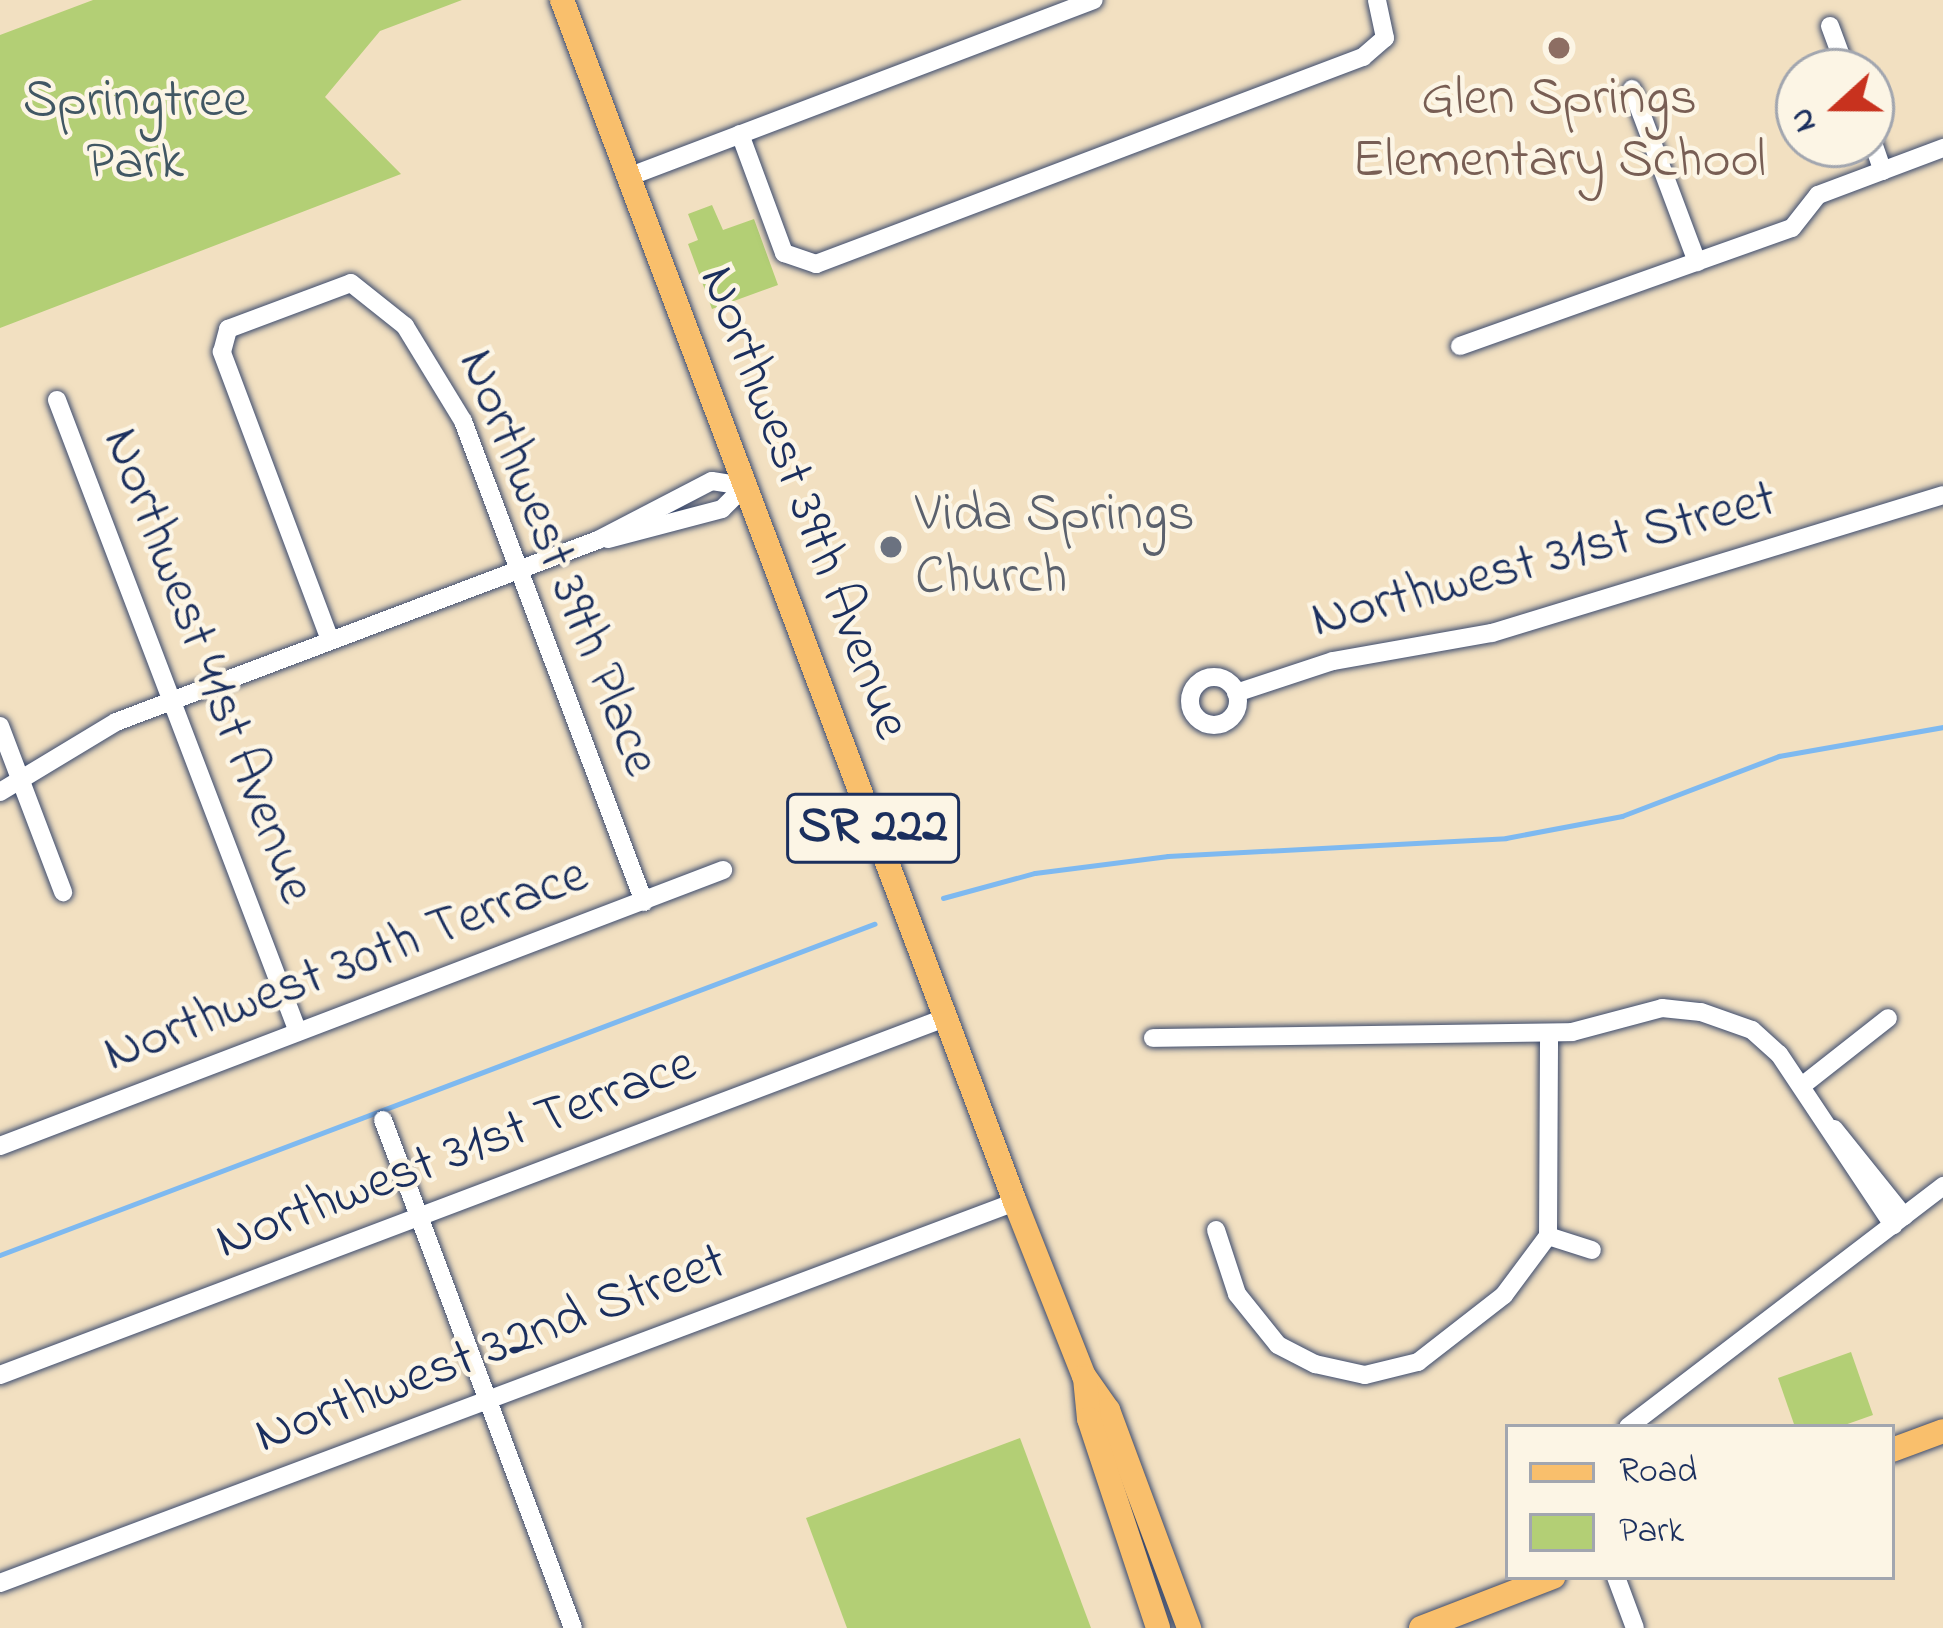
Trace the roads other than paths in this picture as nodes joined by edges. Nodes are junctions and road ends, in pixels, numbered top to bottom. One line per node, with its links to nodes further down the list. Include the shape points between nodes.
1 (562, 0): 11 (main road, Northwest 39th Avenue / SR 222)
2 (1093, 0): 7 (street)
3 (1377, 0): 7 (street, via 1385,38 1363,57 815,264 784,253)
4 (1830, 26): 5 (street)
5 (1838, 48)
6 (1631, 88): 12 (street)
7 (740, 134): 11 (street)
8 (1943, 148): 10 (street)
9 (1882, 168): 10 (street)
10 (1883, 171): 12 (street, via 1818,195 1792,228)
11 (628, 177): 15 (main road, Northwest 39th Avenue / SR 222)
12 (1697, 262): 13 (street)
13 (1460, 346)
14 (57, 400): 21 (street, Northwest 41st Avenue)
15 (745, 486): 17 (street, via 713,512); 17 (street, via 712,481); 28 (main road, Northwest 39th Avenue / SR 222)
16 (1943, 495): 20 (street, Northwest 31st Street, via 1492,633 1334,662)
17 (598, 540): 18 (street)
18 (518, 570): 19 (street); 19 (street, Northwest 39th Place, via 434,364 405,326 351,283 228,328 222,352 232,389); 27 (street, Northwest 39th Place)
19 (330, 640): 21 (street)
20 (1236, 693)
21 (173, 700): 23 (street); 30 (street, Northwest 41st Avenue)
22 (0, 726): 23 (street)
23 (19, 777): 24 (street); 26 (street)
24 (0, 792)
25 (723, 870): 27 (street, Northwest 30th Terrace)
26 (63, 892)
27 (644, 902): 30 (street, Northwest 30th Terrace)
28 (945, 1018): 37 (main road, Northwest 39th Avenue / SR 222); 38 (street, Northwest 31st Terrace)
29 (1888, 1018): 33 (street)
30 (298, 1033): 35 (street, Northwest 30th Terrace)
31 (1549, 1033): 32 (street); 33 (street, via 1662,1008 1701,1012 1752,1030); 41 (street)
32 (1153, 1038)
33 (1803, 1085): 39 (street)
34 (383, 1120): 38 (street)
35 (0, 1145)
36 (1943, 1186): 39 (street)
37 (1015, 1202): 44 (main road, Northwest 39th Avenue / SR 222); 45 (street, Northwest 32nd Street)
38 (420, 1216): 43 (street, Northwest 31st Terrace); 45 (street)
39 (1898, 1220): 46 (street)
40 (1216, 1230): 41 (street, via 1237,1294 1264,1333 1315,1364 1365,1375 1400,1370 1442,1346 1504,1295)
41 (1548, 1236): 42 (street)
42 (1592, 1250)
43 (0, 1375)
44 (1084, 1376): 53 (main road, Northwest 39th Avenue / SR 222, via 1089,1419); 54 (main road, Northwest 39th Avenue / SR 222, via 1108,1410)
45 (489, 1400): 51 (street, Northwest 32nd Street); 52 (street)
46 (1632, 1424)
47 (1943, 1431): 48 (main road)
48 (1895, 1449)
49 (1545, 1580): 55 (main road)
50 (1617, 1580): 56 (street)
51 (0, 1583)
52 (573, 1628)
53 (1158, 1628)
54 (1189, 1628)
55 (1420, 1628)
56 (1635, 1628)

